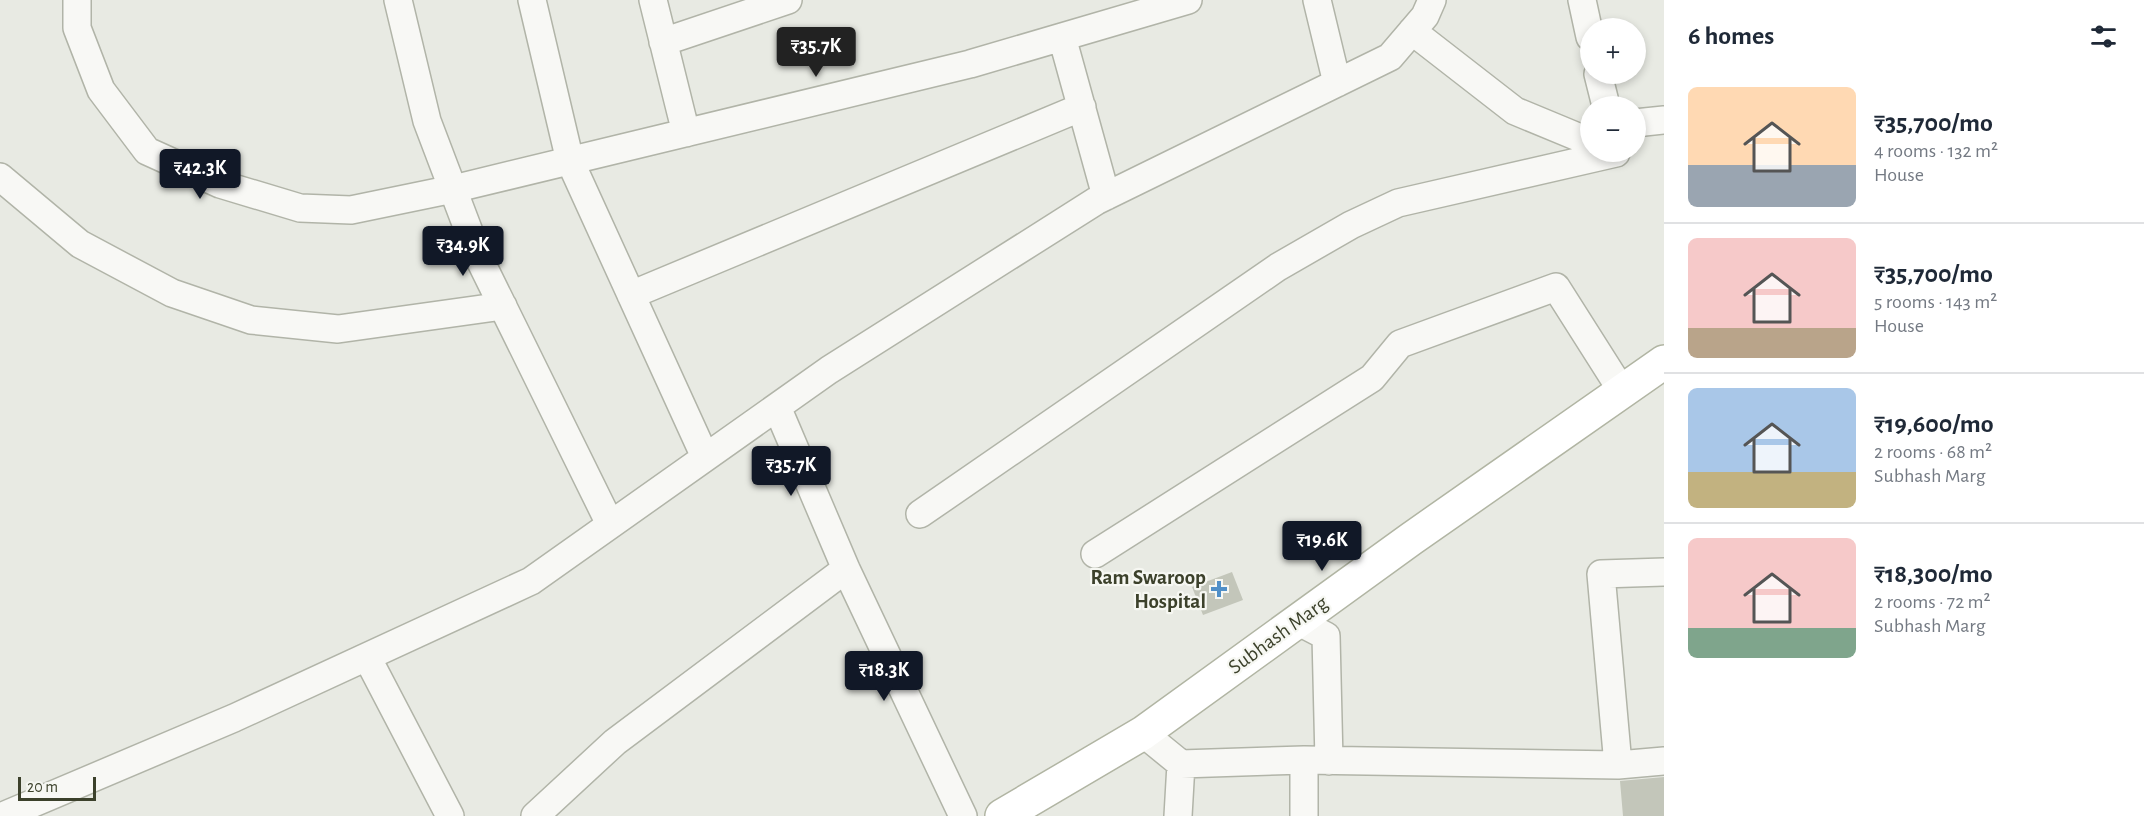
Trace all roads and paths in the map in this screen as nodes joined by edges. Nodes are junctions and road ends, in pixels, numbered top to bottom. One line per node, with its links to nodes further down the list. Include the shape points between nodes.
1 (77, 0): 23 (street, via 77,28 101,90 147,151 220,184 300,208 351,210)
2 (398, 0): 23 (street, via 427,121)
3 (532, 0): 21 (street)
4 (653, 0): 13 (street)
5 (788, 0): 13 (street)
6 (1188, 0): 12 (street)
7 (1317, 0): 14 (street)
8 (1432, 0): 11 (street)
9 (1582, 0): 10 (street)
10 (1586, 18)
11 (1412, 31): 14 (street, via 1390,57); 19 (street, via 1515,111)
12 (1062, 37): 15 (street); 18 (street, via 970,64)
13 (663, 42): 18 (street)
14 (1337, 83): 24 (street)
15 (1082, 107): 24 (street); 25 (street)
16 (1664, 120): 17 (street)
17 (1646, 122)
18 (686, 133): 21 (street)
19 (1580, 138)
20 (1580, 160): 31 (street, via 1398,203 1351,225 1278,267)
21 (570, 161): 23 (street); 25 (street)
22 (0, 177): 26 (street, via 80,244 172,293 252,320 338,329)
23 (453, 189): 26 (street, via 479,258)
24 (1106, 196): 29 (street, via 829,370)
25 (631, 295): 30 (street)
26 (503, 306): 32 (street)
27 (1664, 362): 28 (main road, Subhash Marg)
28 (1622, 391): 33 (street, via 1556,286 1400,344 1372,378); 36 (main road, Subhash Marg)
29 (777, 407): 30 (street); 34 (street)
30 (705, 457): 32 (street)
31 (920, 514)
32 (610, 525): 37 (street, via 531,581)
33 (1095, 554)
34 (846, 569): 45 (street, via 615,742); 46 (street)
35 (1664, 572): 42 (street, via 1601,574)
36 (1298, 621): 38 (main road, Subhash Marg); 39 (street, via 1326,636)
37 (367, 657): 43 (street); 44 (street)
38 (1143, 733): 41 (street); 47 (main road, Subhash Marg)
39 (1317, 760): 41 (street); 42 (street); 49 (street)
40 (1664, 761): 42 (street)
41 (1181, 764): 48 (street)
42 (1618, 765)
43 (3, 816)
44 (450, 816)
45 (535, 816)
46 (963, 816)
47 (1002, 816)
48 (1178, 816)
49 (1304, 816)

